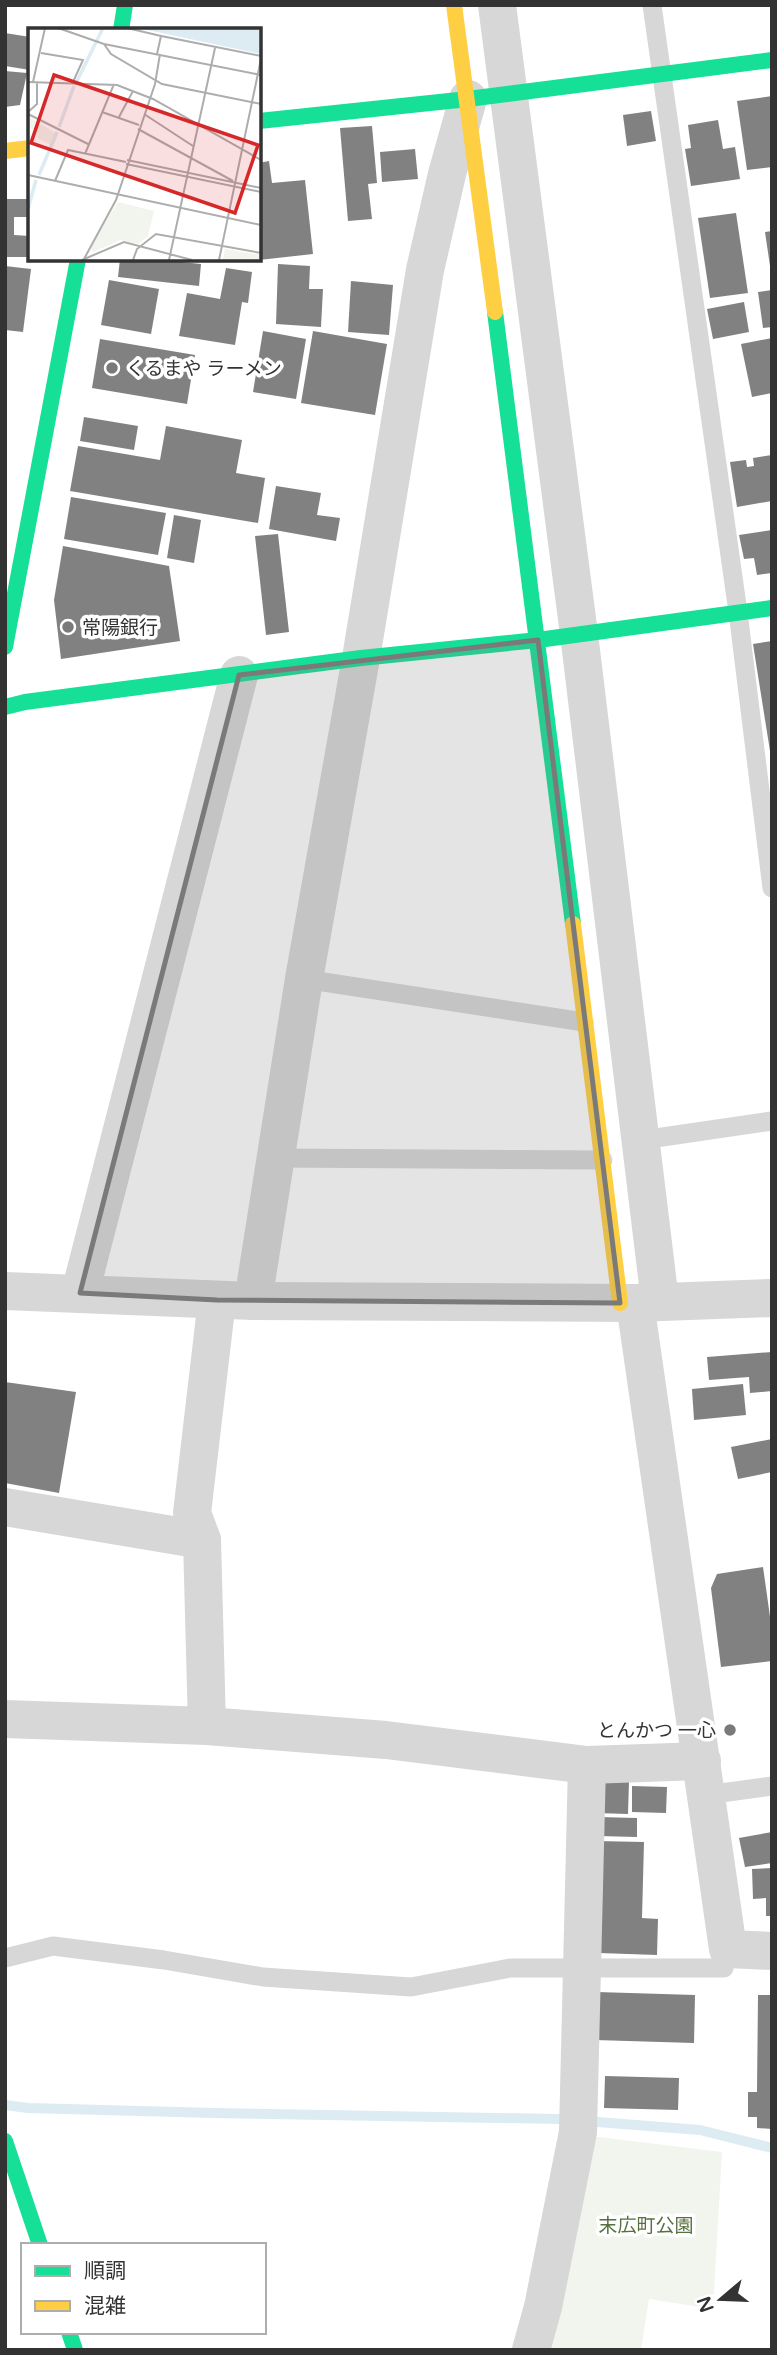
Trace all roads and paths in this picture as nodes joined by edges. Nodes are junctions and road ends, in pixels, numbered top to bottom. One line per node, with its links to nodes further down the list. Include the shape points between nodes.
1 (125, 5): 5 (street)
2 (454, 5): 9 (street)
3 (497, 5): 8 (street)
4 (652, 5): 7 (lane)
5 (121, 28)
6 (772, 61): 7 (street)
7 (663, 74): 8 (street); 15 (lane)
8 (509, 94): 9 (street); 16 (street)
9 (468, 99): 10 (street); 17 (street); 19 (street, via 425,270)
10 (261, 121)
11 (28, 148): 12 (street)
12 (5, 151)
13 (78, 261): 18 (street)
14 (772, 608): 15 (street)
15 (738, 612): 16 (street); 22 (lane)
16 (579, 634): 17 (street); 26 (street)
17 (538, 640): 19 (street); 24 (street)
18 (5, 648)
19 (361, 658): 20 (street); 23 (street)
20 (239, 675): 21 (street); 30 (street)
21 (5, 707)
22 (772, 888)
23 (304, 979): 24 (lane); 27 (street)
24 (584, 1022): 28 (street)
25 (772, 1121): 26 (lane)
26 (642, 1140): 33 (street)
27 (276, 1158): 28 (lane); 32 (street)
28 (603, 1160): 33 (street)
29 (5, 1291): 30 (street)
30 (80, 1293): 32 (street)
31 (772, 1298): 33 (street)
32 (235, 1301): 33 (street); 35 (street, via 192,1513)
33 (638, 1302): 39 (street)
34 (5, 1507): 35 (street)
35 (202, 1540): 37 (street)
36 (5, 1718): 37 (street)
37 (207, 1727): 38 (street, via 386,1740)
38 (587, 1765): 39 (street); 44 (street)
39 (704, 1778): 40 (lane); 41 (street)
40 (772, 1786)
41 (728, 1948): 42 (street); 44 (lane, via 724,1968)
42 (772, 1951)
43 (5, 1958): 44 (lane, via 53,1946 263,1977 411,1987 510,1968)
44 (583, 1968): 47 (street, via 578,2119)
45 (5, 2141): 46 (street)
46 (39, 2243)
47 (531, 2350)

